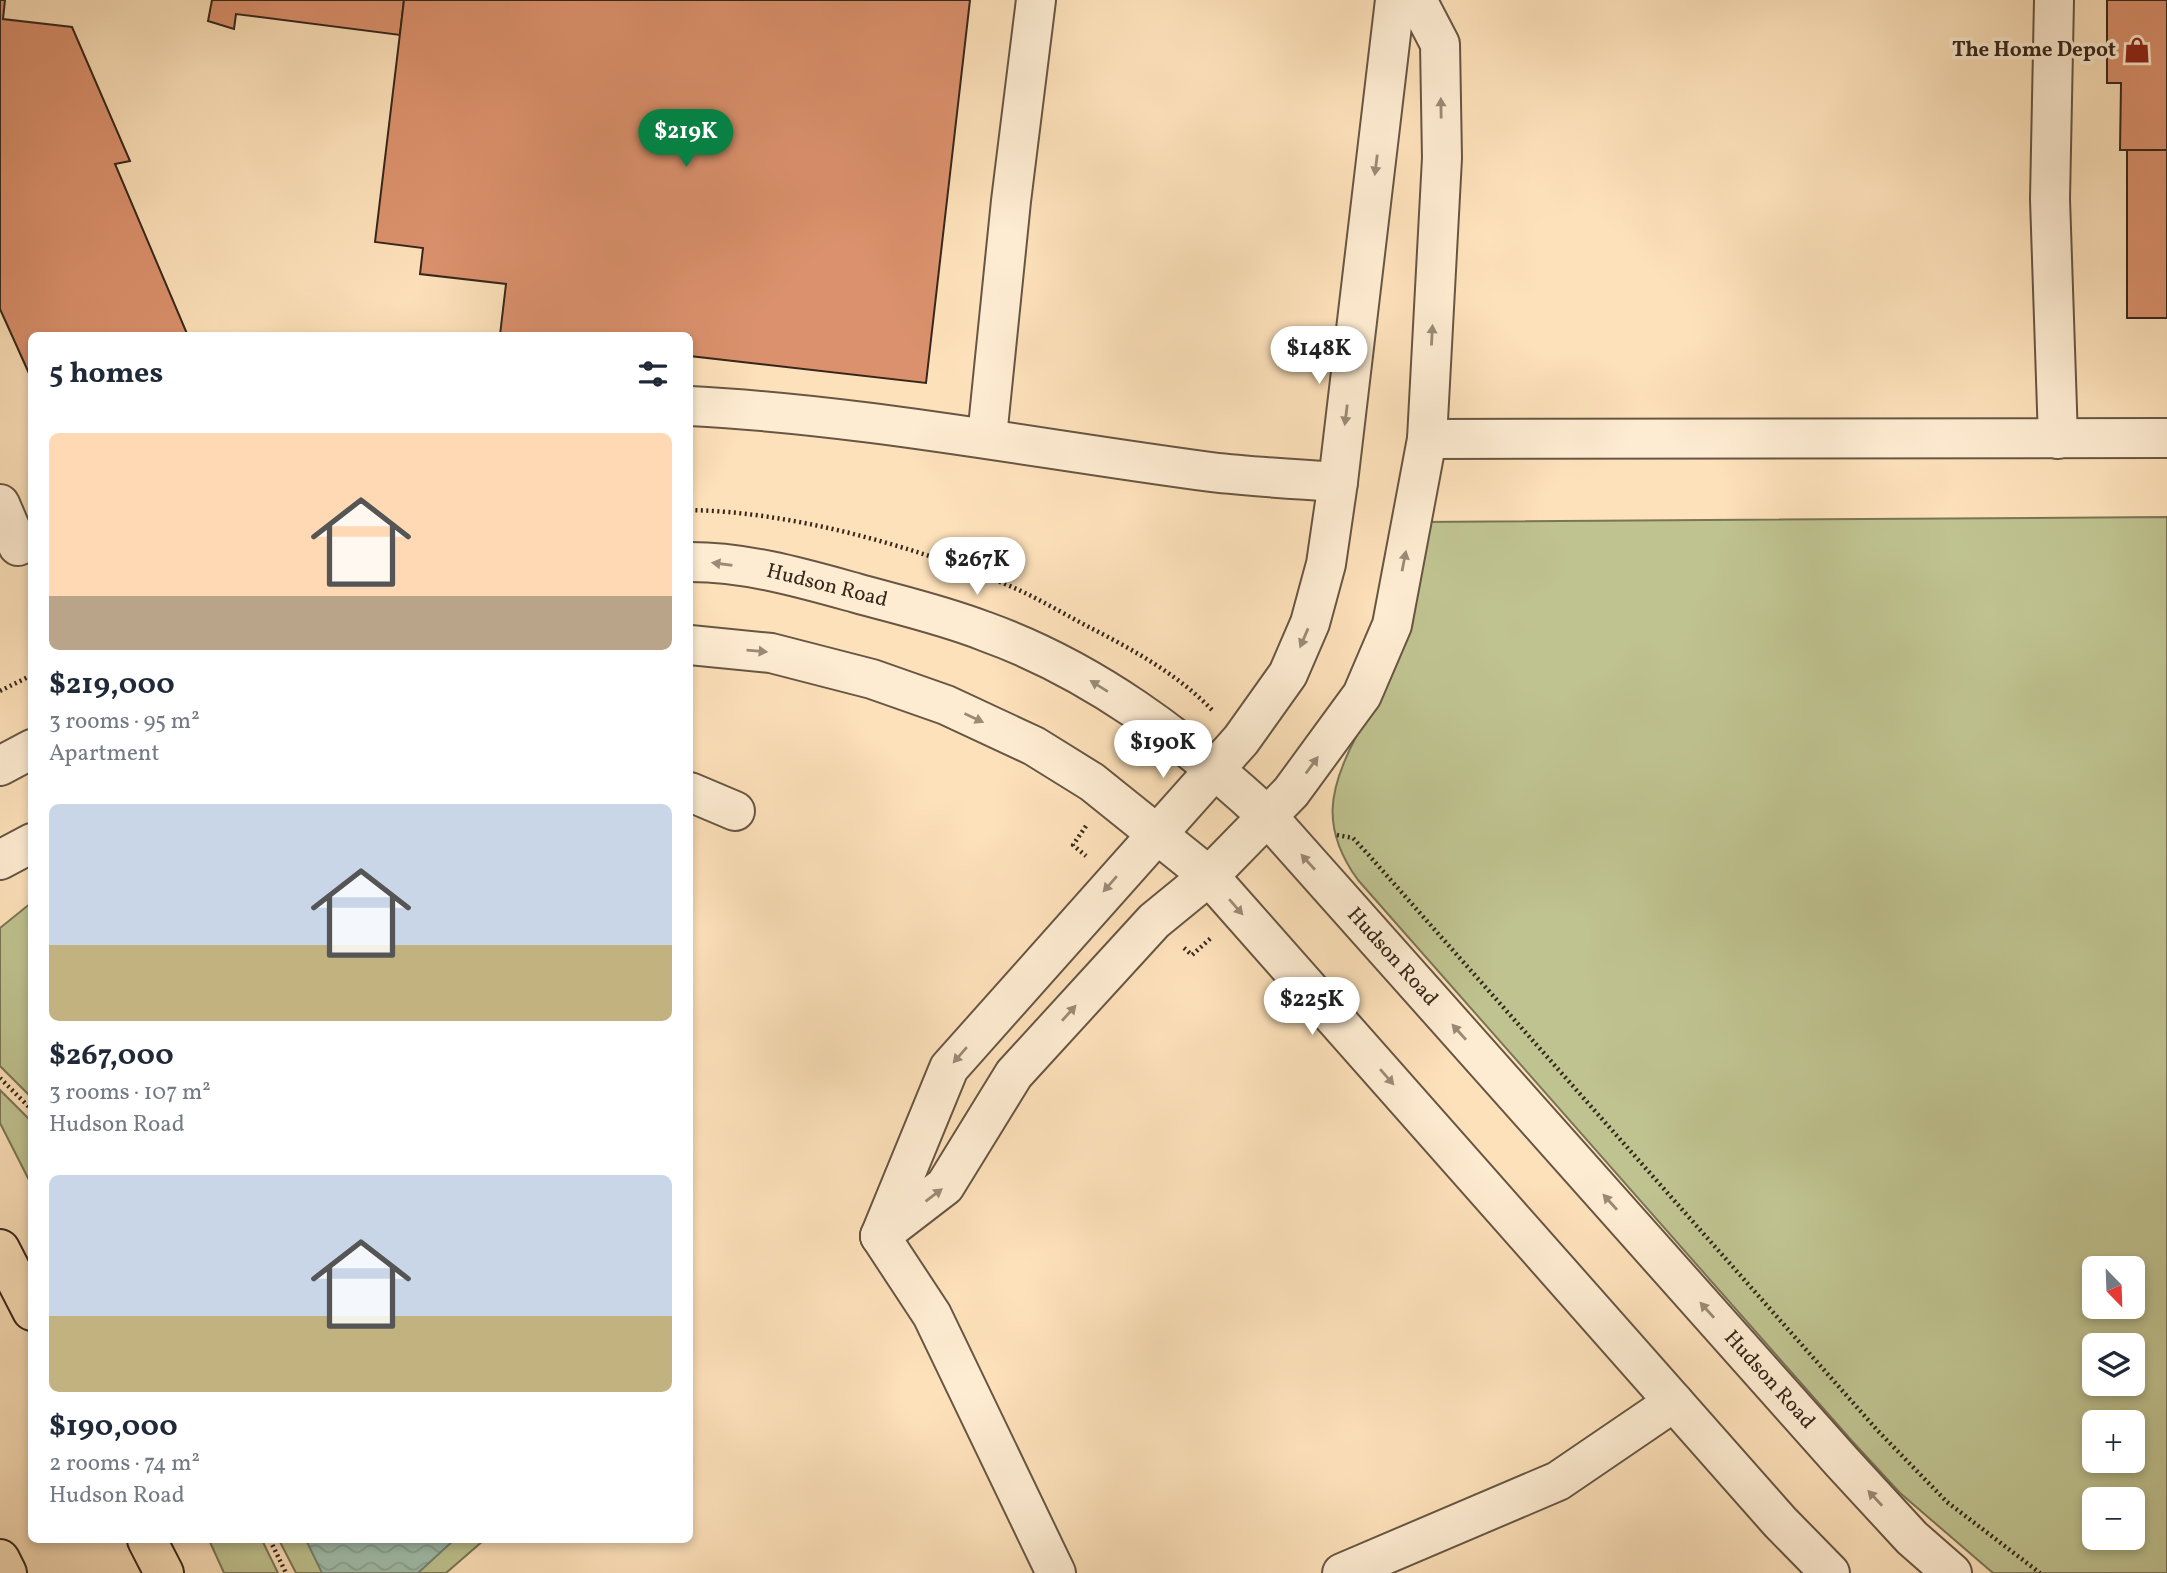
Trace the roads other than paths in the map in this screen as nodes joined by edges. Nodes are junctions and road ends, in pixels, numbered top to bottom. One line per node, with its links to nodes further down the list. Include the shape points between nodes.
1 (1036, 0): 6 (street)
2 (1395, 0): 10 (street, one-way to 10)
3 (1418, 0): 8 (street, one-way to 3, via 1443,158 1440,44)
4 (2054, 0): 9 (street, via 2050,199)
5 (693, 406): 6 (street, via 774,410)
6 (986, 437): 10 (street, via 1213,472)
7 (2167, 438): 9 (street)
8 (1427, 439): 9 (street); 20 (street, one-way to 8, via 1292,792 1362,695 1392,625)
9 (2058, 439)
10 (1338, 482): 17 (street, one-way to 17, via 1326,565 1310,623 1288,674 1241,740)
11 (0, 505): 12 (street, via 18,546)
12 (28, 542)
13 (693, 562): 17 (street, Hudson Road, one-way to 13, via 1144,713 1079,673 985,631 778,572)
14 (693, 645): 21 (street, one-way to 21, via 771,653 872,679 946,705 1034,746 1091,782)
15 (28, 751): 16 (street)
16 (0, 766)
17 (1214, 768): 20 (street, Hudson Road); 21 (street)
18 (693, 793): 19 (street)
19 (735, 811)
20 (1267, 816): 24 (street); 36 (street, Hudson Road, one-way to 20, via 1912,1538 1842,1462)
21 (1155, 833): 24 (street); 25 (street, one-way to 25, via 949,1068)
22 (28, 845): 23 (street)
23 (0, 860)
24 (1209, 876): 25 (street, one-way to 24, via 945,1186 1014,1074 1154,920); 28 (street, one-way to 28)
25 (880, 1236): 33 (street, via 932,1315)
26 (0, 1249): 27 (main road)
27 (28, 1303)
28 (1674, 1402): 34 (street, via 1558,1481); 35 (street)
29 (149, 1543): 32 (main road)
30 (0, 1559): 31 (main road)
31 (7, 1573)
32 (164, 1573)
33 (1056, 1573)
34 (1342, 1573)
35 (1830, 1573)
36 (1952, 1573)

